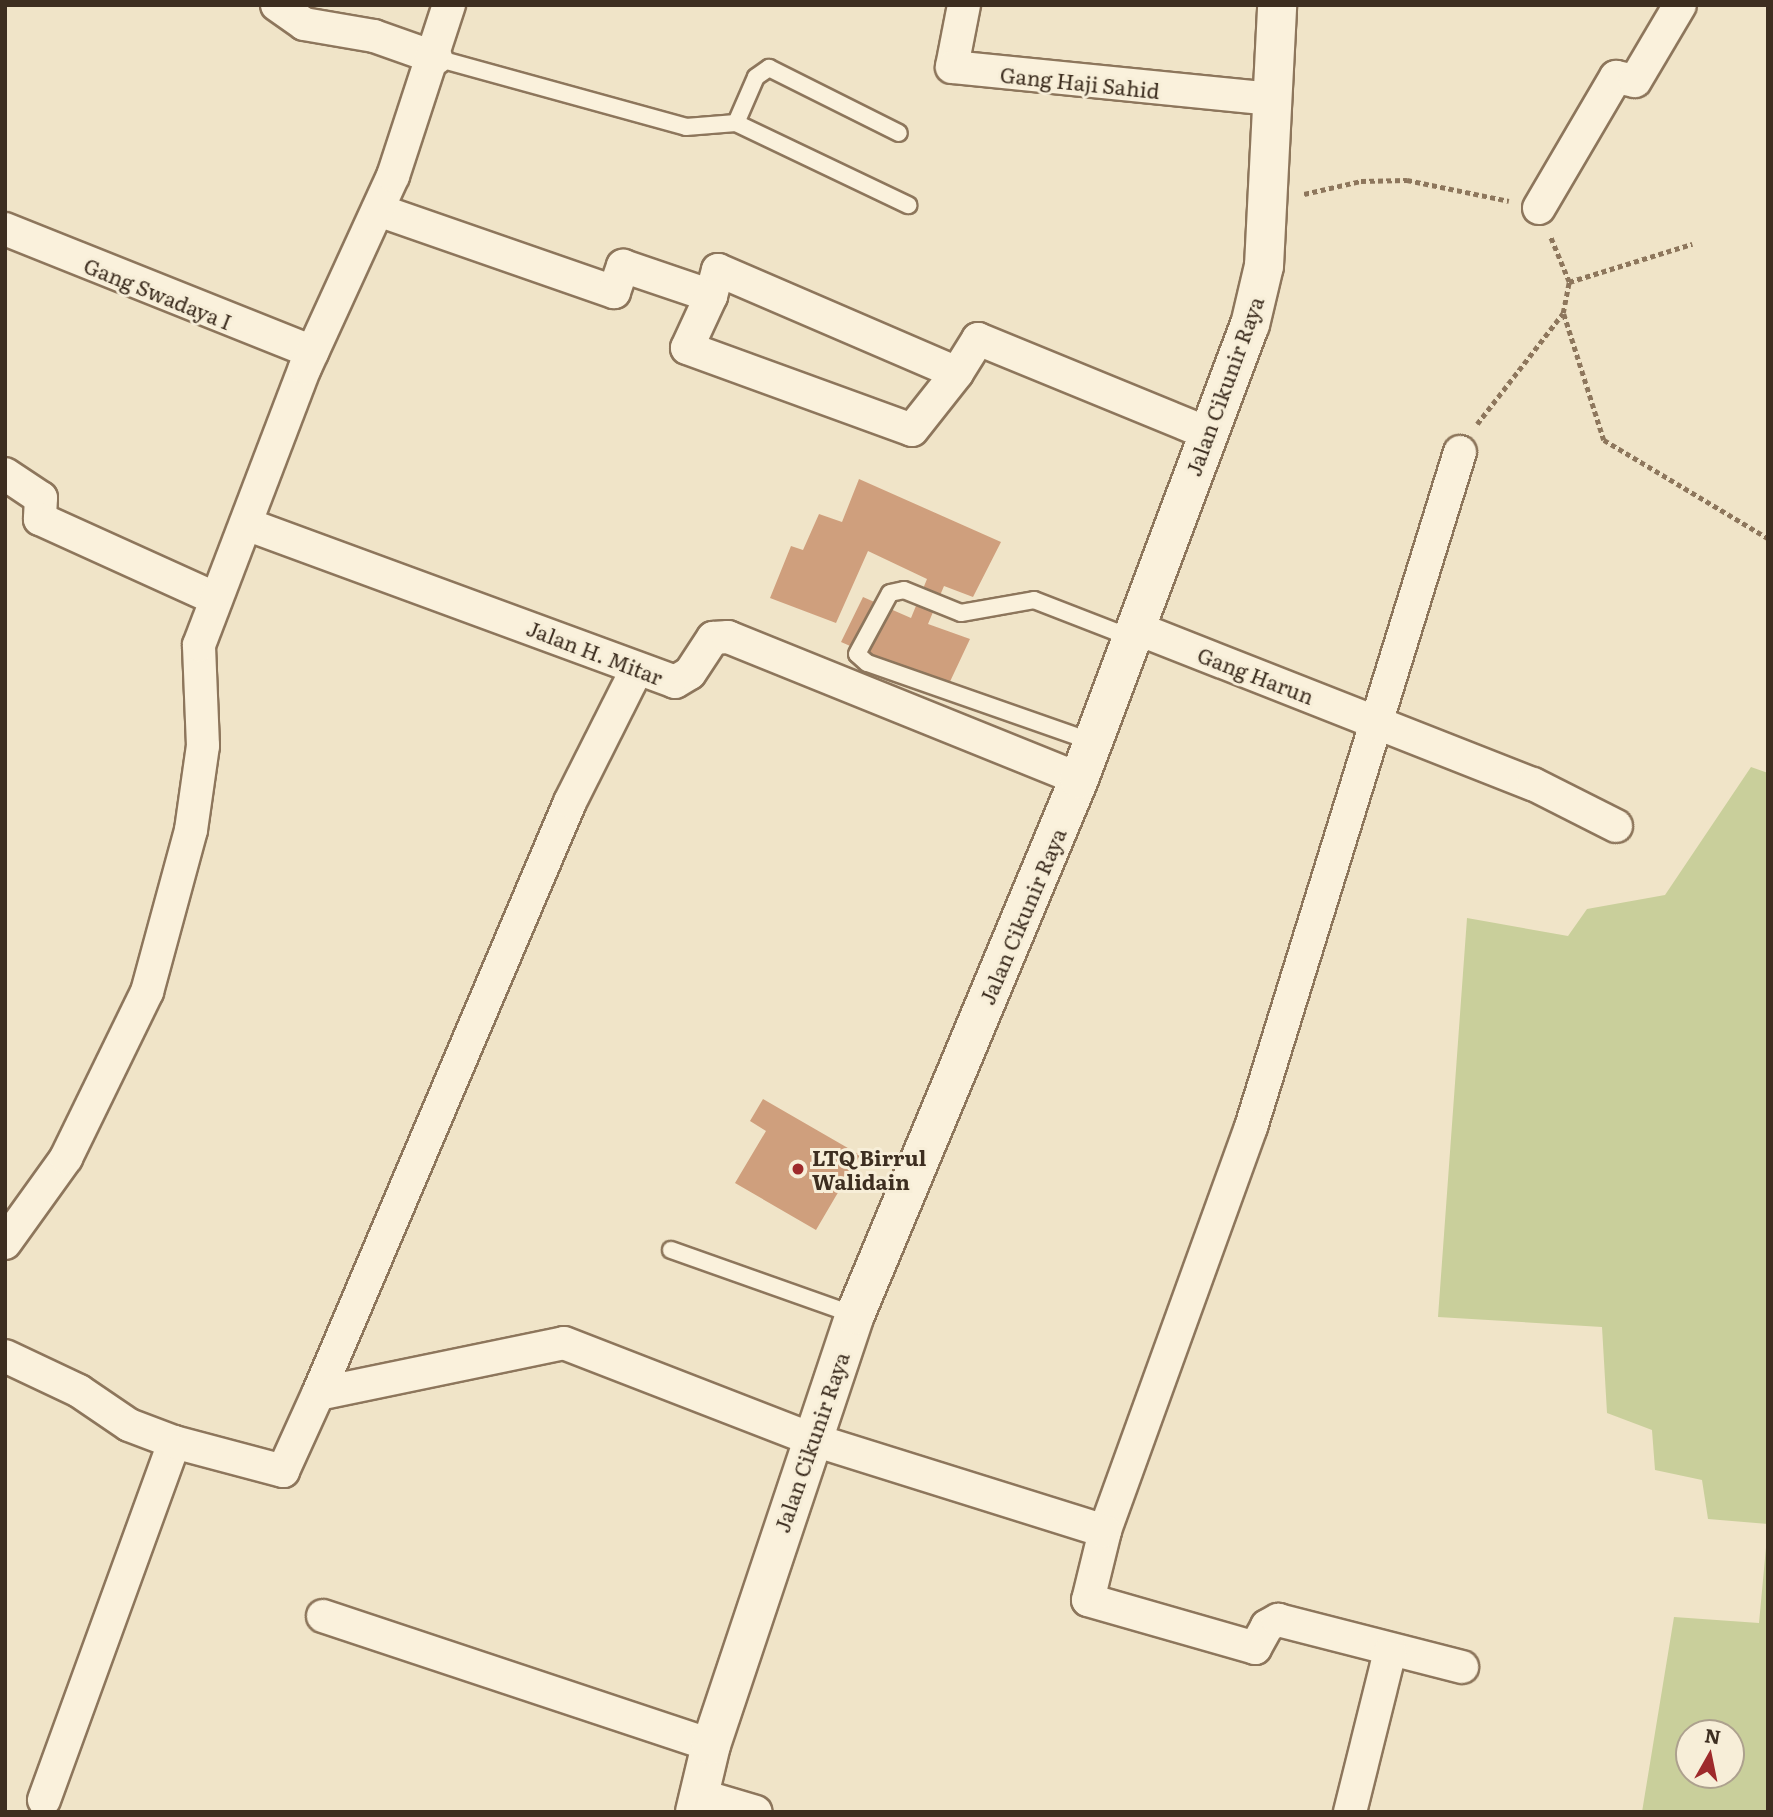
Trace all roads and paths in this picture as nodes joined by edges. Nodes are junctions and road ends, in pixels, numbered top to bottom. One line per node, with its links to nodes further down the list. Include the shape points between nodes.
1 (277, 5): 6 (street, via 304,24 374,36)
2 (449, 5): 6 (street)
3 (964, 5): 7 (street, Gang Haji Sahid, via 952,67)
4 (1277, 5): 7 (street, Jalan Cikunir Raya)
5 (1680, 5): 12 (street, via 1635,81 1616,77)
6 (436, 58): 8 (lane, via 686,127); 13 (street)
7 (1271, 99): 10 (street, Jalan Cikunir Raya)
8 (736, 123): 9 (lane, via 756,77 769,68); 11 (lane)
9 (899, 133)
10 (1269, 201): 12 (path, via 1361,181 1407,180); 21 (street, Jalan Cikunir Raya, via 1255,305)
11 (908, 205)
12 (1539, 208): 16 (path)
13 (377, 210): 17 (street, via 614,292 624,266); 19 (street)
14 (5, 229): 19 (street, Gang Swadaya I)
15 (1692, 244): 16 (path)
16 (1569, 282): 18 (path)
17 (711, 296): 20 (street, via 718,270); 20 (street, via 687,348 912,430)
18 (1563, 313): 22 (path); 25 (path, via 1604,440)
19 (312, 352): 24 (street)
20 (957, 373): 21 (street, via 978,339)
21 (1207, 433): 27 (street, Jalan Cikunir Raya)
22 (1460, 452): 29 (street)
23 (5, 474): 26 (street, via 41,498 40,519)
24 (246, 524): 26 (street); 28 (street, Jalan H. Mitar)
25 (1768, 538)
26 (215, 598): 33 (street, via 200,645 203,746 191,830 147,992 66,1158)
27 (1134, 633): 29 (street, Gang Harun); 30 (street, Jalan Cikunir Raya); 30 (lane, via 1034,600 961,613 904,590 890,593 858,654 867,663)
28 (638, 669): 31 (street, Jalan H. Mitar, via 676,682 690,673 713,638 728,637); 37 (street, via 570,802)
29 (1377, 722): 32 (street, Gang Harun, via 1533,784); 40 (street, via 1251,1128)
30 (1093, 741): 31 (street, Jalan Cikunir Raya)
31 (1079, 779): 35 (street, Jalan Cikunir Raya)
32 (1616, 825)
33 (5, 1243)
34 (671, 1250): 35 (lane)
35 (855, 1315): 38 (street, Jalan Cikunir Raya)
36 (5, 1356): 39 (street, via 79,1391 129,1425)
37 (318, 1394): 38 (street, via 564,1343); 39 (street, via 284,1471)
38 (811, 1439): 40 (street); 44 (street, Jalan Cikunir Raya)
39 (174, 1442): 45 (street)
40 (1105, 1531): 42 (street, via 1088,1600 1255,1648 1267,1626 1278,1620)
41 (323, 1616): 44 (street)
42 (1390, 1651): 43 (street); 48 (street)
43 (1462, 1667)
44 (711, 1745): 46 (street, Jalan Cikunir Raya)
45 (44, 1800)
46 (697, 1803): 47 (street)
47 (757, 1812)
48 (1350, 1812)

